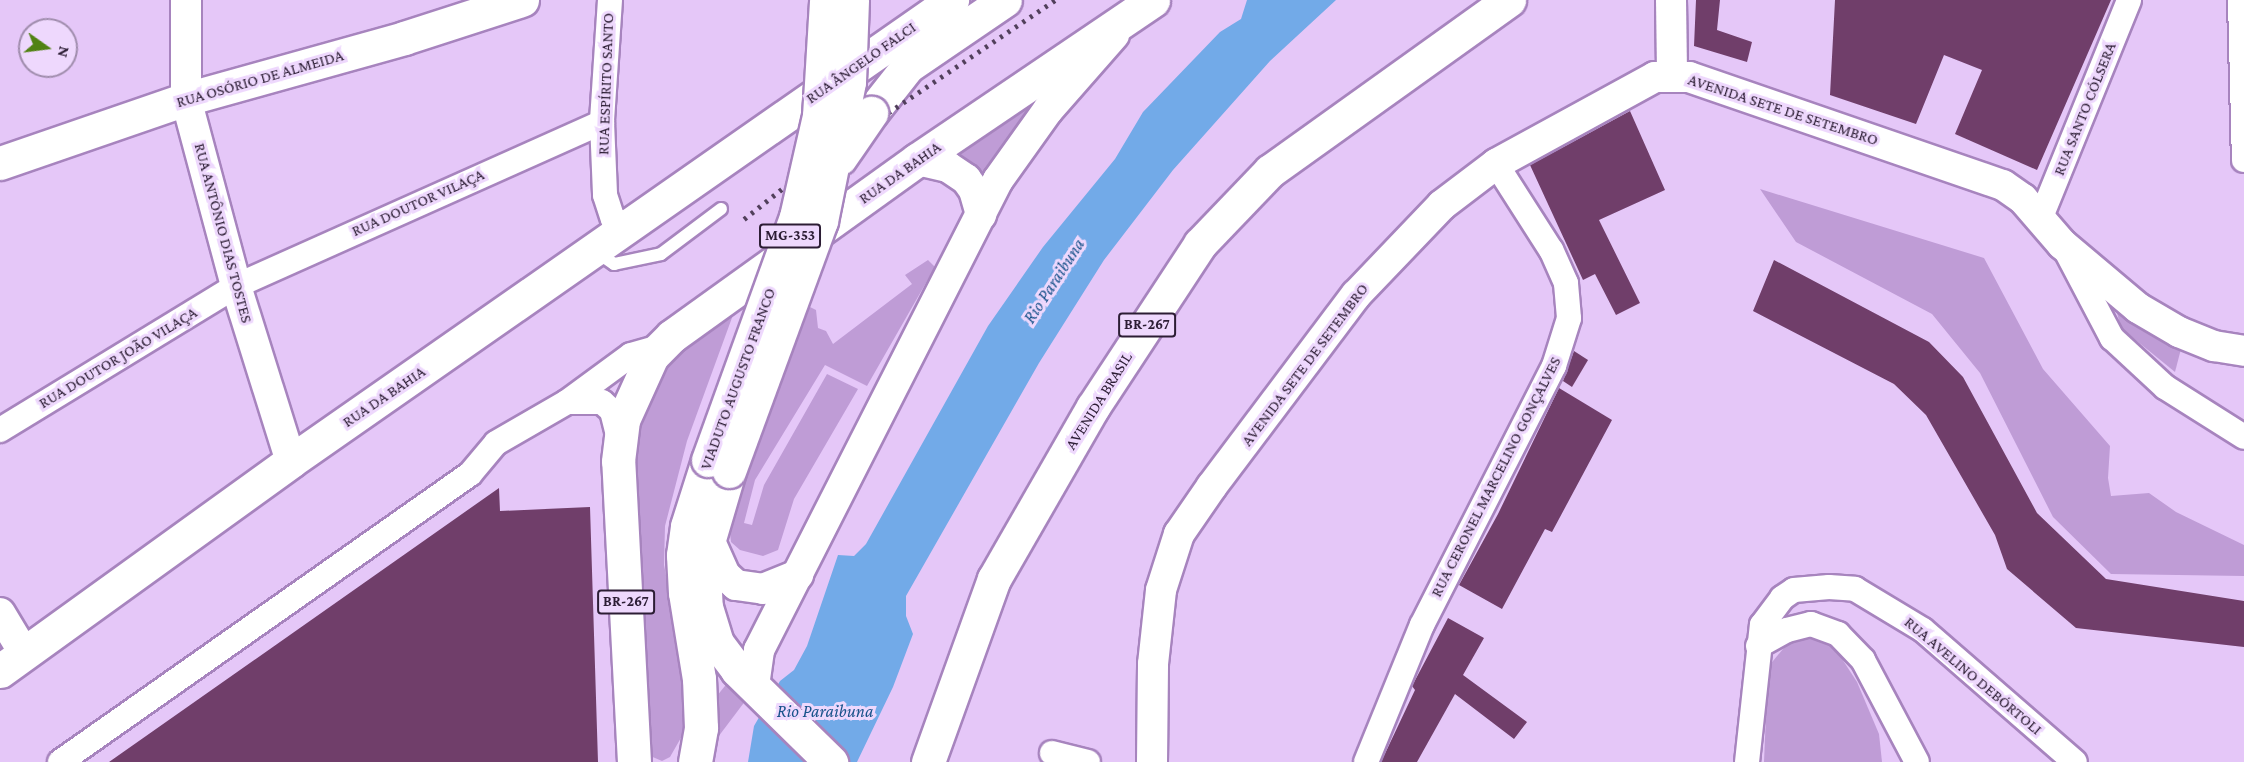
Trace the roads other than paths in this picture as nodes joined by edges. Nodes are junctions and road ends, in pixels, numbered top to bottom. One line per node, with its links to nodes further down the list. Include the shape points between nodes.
1 (186, 0): 14 (street, RUA ANTÔNIO DIAS TOSTES)
2 (522, 0): 14 (main road, RUA OSÓRIO DE ALMEIDA, via 404,39)
3 (610, 0): 15 (street, RUA ESPÍRITO SANTO)
4 (826, 0): 36 (main road, VIADUTO AUGUSTO FRANCO / MG-353, bridge, via 819,116 796,217)
5 (852, 0): 21 (main road, VIADUTO AUGUSTO FRANCO, bridge, via 849,82)
6 (952, 0): 16 (main road, RUA ÂNGELO FALCI)
7 (1005, 0): 21 (main road, bridge, via 908,66)
8 (1509, 0): 48 (main road, AVENIDA BRASIL / BR-267, via 1270,171 1200,244 1093,407 994,579)
9 (1671, 0): 13 (street)
10 (2129, 0): 24 (street, RUA SANTO CÓLSERA)
11 (2240, 0): 18 (street)
12 (1142, 8): 17 (main road, RUA DA BAHIA / BR-267); 23 (street, via 1018,149)
13 (1672, 76): 20 (street, AVENIDA SETE DE SETEMBRO, via 1655,77); 24 (street, AVENIDA SETE DE SETEMBRO, via 1689,77 2003,185)
14 (186, 99): 19 (main road, RUA OSÓRIO DE ALMEIDA); 28 (street, RUA ANTÔNIO DIAS TOSTES)
15 (602, 122): 25 (street, RUA ESPÍRITO SANTO, via 608,211 620,224); 28 (street, RUA DOUTOR VILAÇA)
16 (771, 128): 25 (main road, RUA DA BAHIA)
17 (917, 160): 23 (street, via 948,167 966,179 974,190); 29 (main road, RUA DA BAHIA / BR-267)
18 (2244, 160)
19 (0, 163)
20 (1496, 164): 50 (street, AVENIDA SETE DE SETEMBRO, via 1442,205 1356,295 1179,534 1161,590 1154,664); 51 (street, RUA CERONEL MARCELINO GONÇALVES, via 1551,250 1566,283 1569,318 1554,366 1422,625)
21 (834, 166): 36 (main road, VIADUTO AUGUSTO FRANCO, bridge, via 809,256)
22 (722, 209): 27 (lane, via 661,254 614,264)
23 (981, 215): 38 (street)
24 (2041, 217): 26 (street, AVENIDA SETE DE SETEMBRO)
25 (630, 227): 27 (main road, RUA DA BAHIA)
26 (2062, 244): 30 (street, AVENIDA SETE DE SETEMBRO, via 2158,322 2214,346); 33 (street, via 2112,338 2165,387)
27 (597, 252): 35 (main road, RUA DA BAHIA)
28 (236, 286): 32 (street, RUA DOUTOR JOÃO VILAÇA); 35 (street, RUA ANTÔNIO DIAS TOSTES)
29 (667, 341): 31 (street, RUA DA BAHIA, via 631,355); 34 (main road, BR-267, via 652,356 633,395)
30 (2244, 351)
31 (567, 402): 34 (street, via 602,402 612,411); 45 (street, RUA DA BAHIA, via 496,443 470,474)
32 (0, 430)
33 (2244, 437)
34 (619, 443): 46 (main road, BR-267)
35 (291, 461): 41 (main road, RUA DA BAHIA)
36 (718, 466): 37 (main road, VIADUTO AUGUSTO FRANCO); 44 (main road, VIADUTO AUGUSTO FRANCO / MG-353, via 687,526 683,555 699,679 701,728)
37 (709, 539): 38 (street, via 725,575 736,585 763,589); 42 (main road, VIADUTO AUGUSTO FRANCO, via 704,583 710,624 724,656)
38 (798, 576): 42 (street, via 759,650)
39 (0, 613): 41 (street)
40 (1758, 646): 52 (street, RUA AVELINO DEBÓRTOLI); 53 (street, via 1787,630 1810,624 1838,634 1863,660); 54 (street, RUA AVELINO DEBÓRTOLI, via 1762,625 1782,598 1794,590 1855,589 1923,630)
41 (12, 662)
42 (760, 692): 47 (main road, VIADUTO AUGUSTO FRANCO)
43 (1052, 753): 49 (street)
44 (695, 761)
45 (60, 762)
46 (634, 762)
47 (831, 762)
48 (928, 762)
49 (1088, 762)
50 (1152, 762)
51 (1366, 762)
52 (1747, 762)
53 (1917, 762)
54 (2075, 762)

